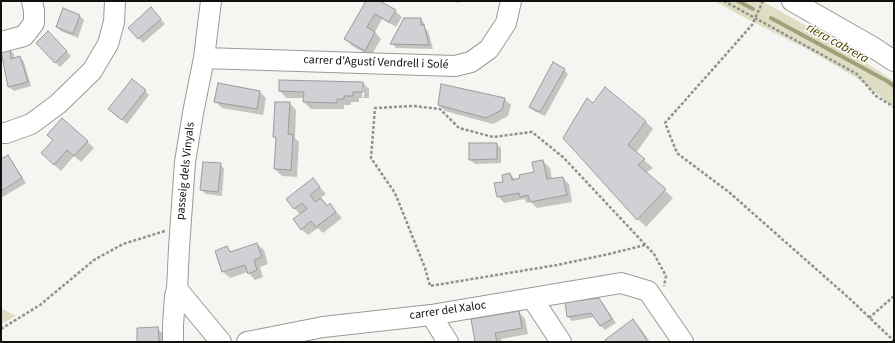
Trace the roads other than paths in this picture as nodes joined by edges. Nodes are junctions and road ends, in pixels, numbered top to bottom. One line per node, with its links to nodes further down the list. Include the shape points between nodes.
1 (32, 1): 6 (street, via 34,23 24,36)
2 (115, 1): 9 (street, via 114,22 108,44 92,71 58,104 31,124)
3 (211, 1): 7 (street, passeig dels Vinyals)
4 (511, 1): 7 (street, carrer d'Agustí Vendrell i Solé, via 506,23 489,49 471,62 455,66)
5 (792, 1): 8 (street)
6 (1, 42)
7 (204, 58): 10 (street, passeig dels Vinyals, via 185,162)
8 (894, 61)
9 (1, 133)
10 (177, 289): 14 (street, passeig dels Vinyals, via 172,325); 15 (street)
11 (532, 298): 12 (street, carrer del Xaloc); 18 (street); 19 (street, carrer del Xaloc, via 621,283 653,299)
12 (431, 314): 13 (street, carrer del Xaloc); 17 (street)
13 (328, 334): 16 (street, carrer del Xaloc)
14 (173, 342)
15 (221, 342)
16 (247, 342)
17 (448, 342)
18 (561, 342)
19 (683, 342)

